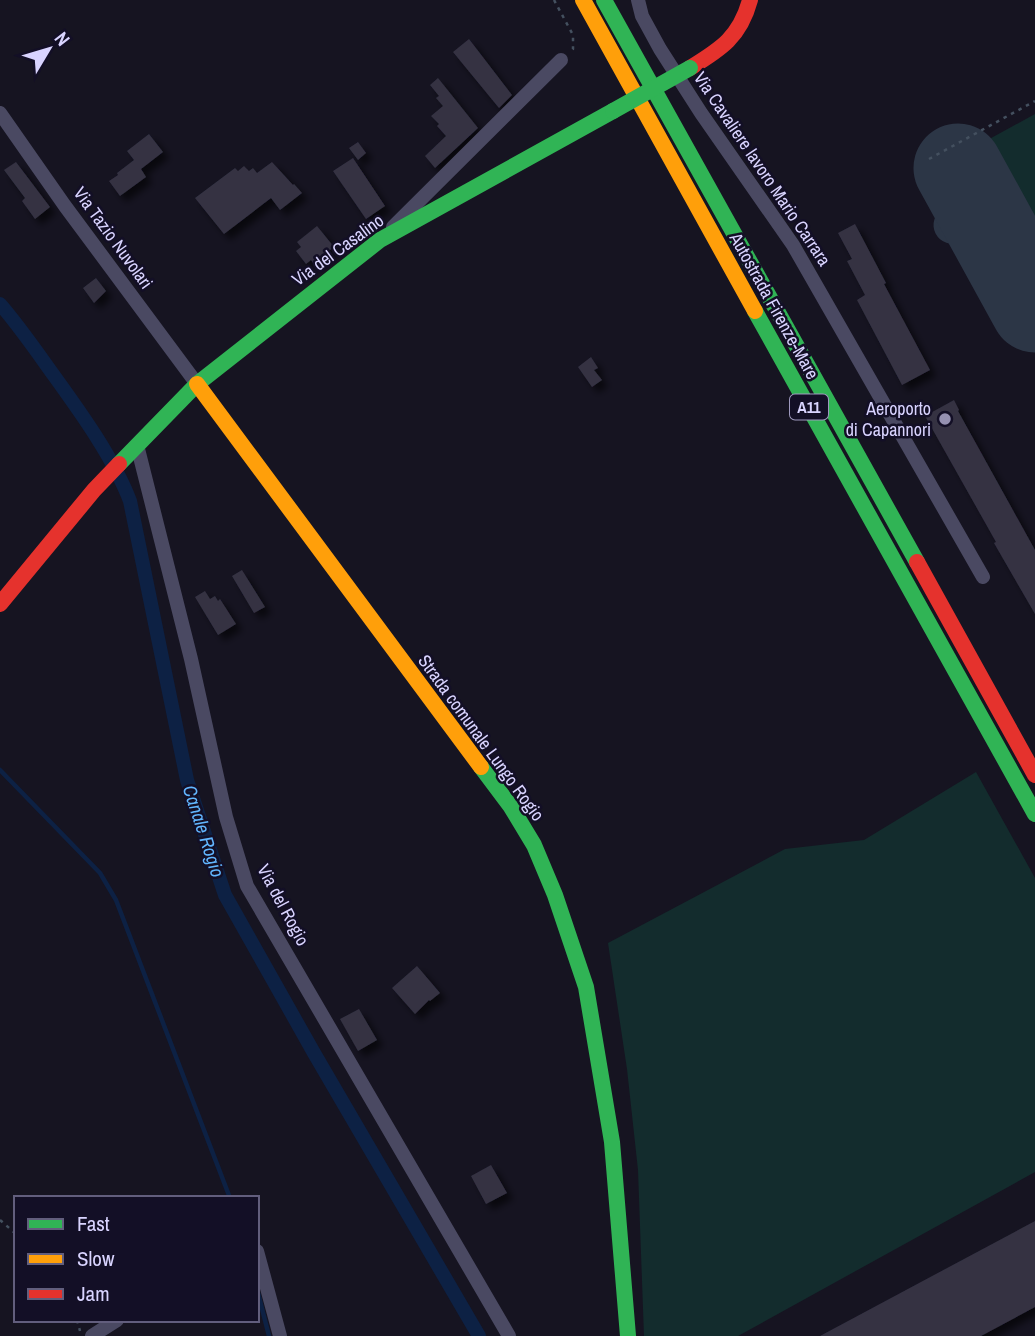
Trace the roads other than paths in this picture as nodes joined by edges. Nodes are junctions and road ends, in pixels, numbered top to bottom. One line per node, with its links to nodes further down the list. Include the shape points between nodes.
1 (583, 0): 13 (main road, Autostrada Firenze-Mare / A11)
2 (604, 0): 12 (main road, Autostrada Firenze-Mare / A11)
3 (638, 0): 10 (street, Via Cavaliere lavoro Mario Carrara, via 660,49 793,244)
4 (750, 0): 7 (main road, Via del Casalino, bridge, via 737,33 724,48)
5 (561, 60): 7 (street)
6 (0, 113): 8 (street, Via Tazio Nuvolari)
7 (380, 240): 8 (main road, Via del Casalino)
8 (197, 384): 9 (main road, Via del Casalino); 19 (main road, Strada comunale Lungo Rogio, via 511,807 534,845 586,987 612,1142)
9 (137, 445): 11 (main road, Via del Casalino); 18 (street, Via del Rogio, via 226,817 247,886)
10 (982, 577)
11 (0, 604)
12 (1035, 775)
13 (1035, 814)
14 (259, 1258): 17 (street)
15 (114, 1322): 16 (street)
16 (92, 1336)
17 (280, 1336)
18 (509, 1336)
19 (628, 1336)

